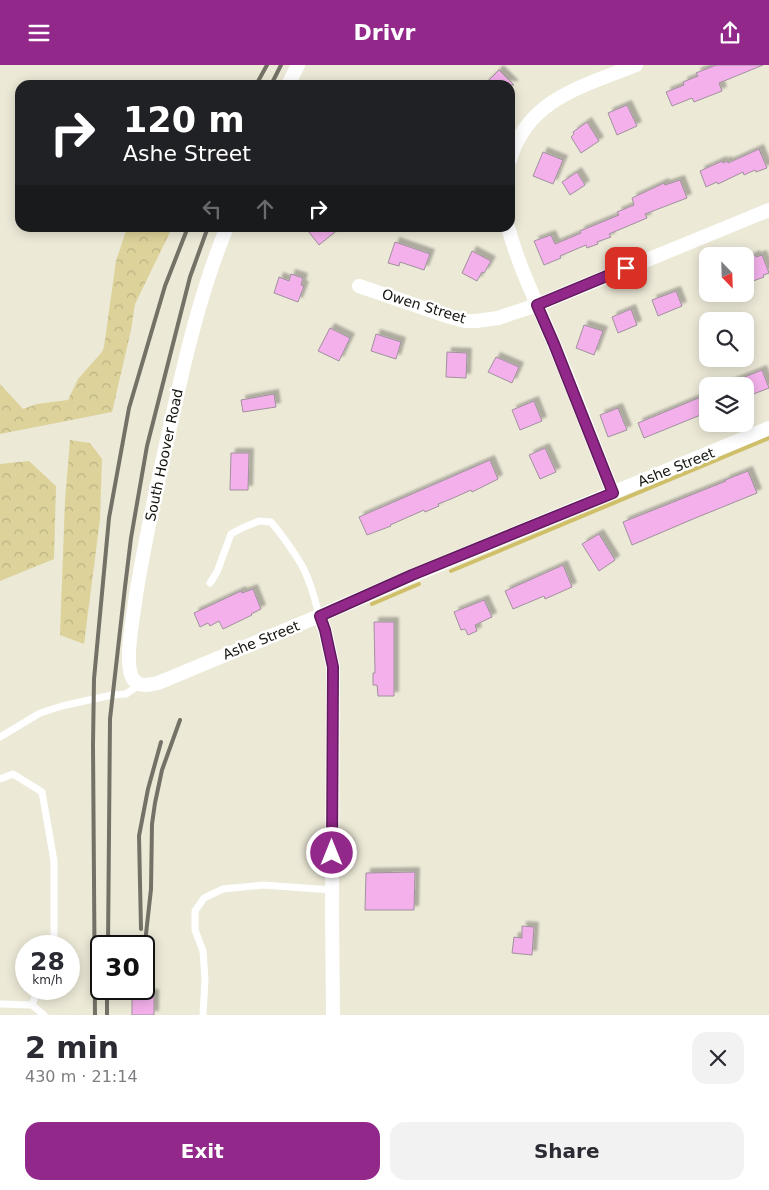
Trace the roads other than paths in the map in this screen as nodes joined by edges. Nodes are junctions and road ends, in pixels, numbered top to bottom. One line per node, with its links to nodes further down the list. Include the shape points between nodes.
1 (298, 65): 3 (street)
2 (636, 65): 4 (street, via 555,100 526,126)
3 (290, 80)
4 (515, 147)
5 (769, 210): 9 (street, Owen Street)
6 (225, 232): 14 (street, South Hoover Road, via 197,315 149,523 129,640 129,669 132,679)
7 (510, 232): 9 (street)
8 (359, 286): 9 (street, Owen Street, via 465,321 498,318)
9 (537, 305): 11 (street)
10 (769, 427): 11 (street, Ashe Street)
11 (613, 493): 13 (street, Ashe Street)
12 (210, 583): 13 (lane, via 231,534 259,521 271,522 302,565)
13 (320, 616): 14 (street, Ashe Street, via 158,683); 17 (street, via 333,667)
14 (139, 685): 15 (lane, Ashe Street, via 126,694 40,713)
15 (0, 737)
16 (0, 779): 18 (lane, via 13,774 42,792 54,861)
17 (332, 890): 23 (lane, via 263,885 223,889 204,897 195,911 195,931 203,951); 24 (street)
18 (54, 935)
19 (34, 1000): 21 (lane)
20 (0, 1004): 21 (lane)
21 (32, 1005): 22 (lane)
22 (44, 1015)
23 (203, 1015)
24 (333, 1015)

